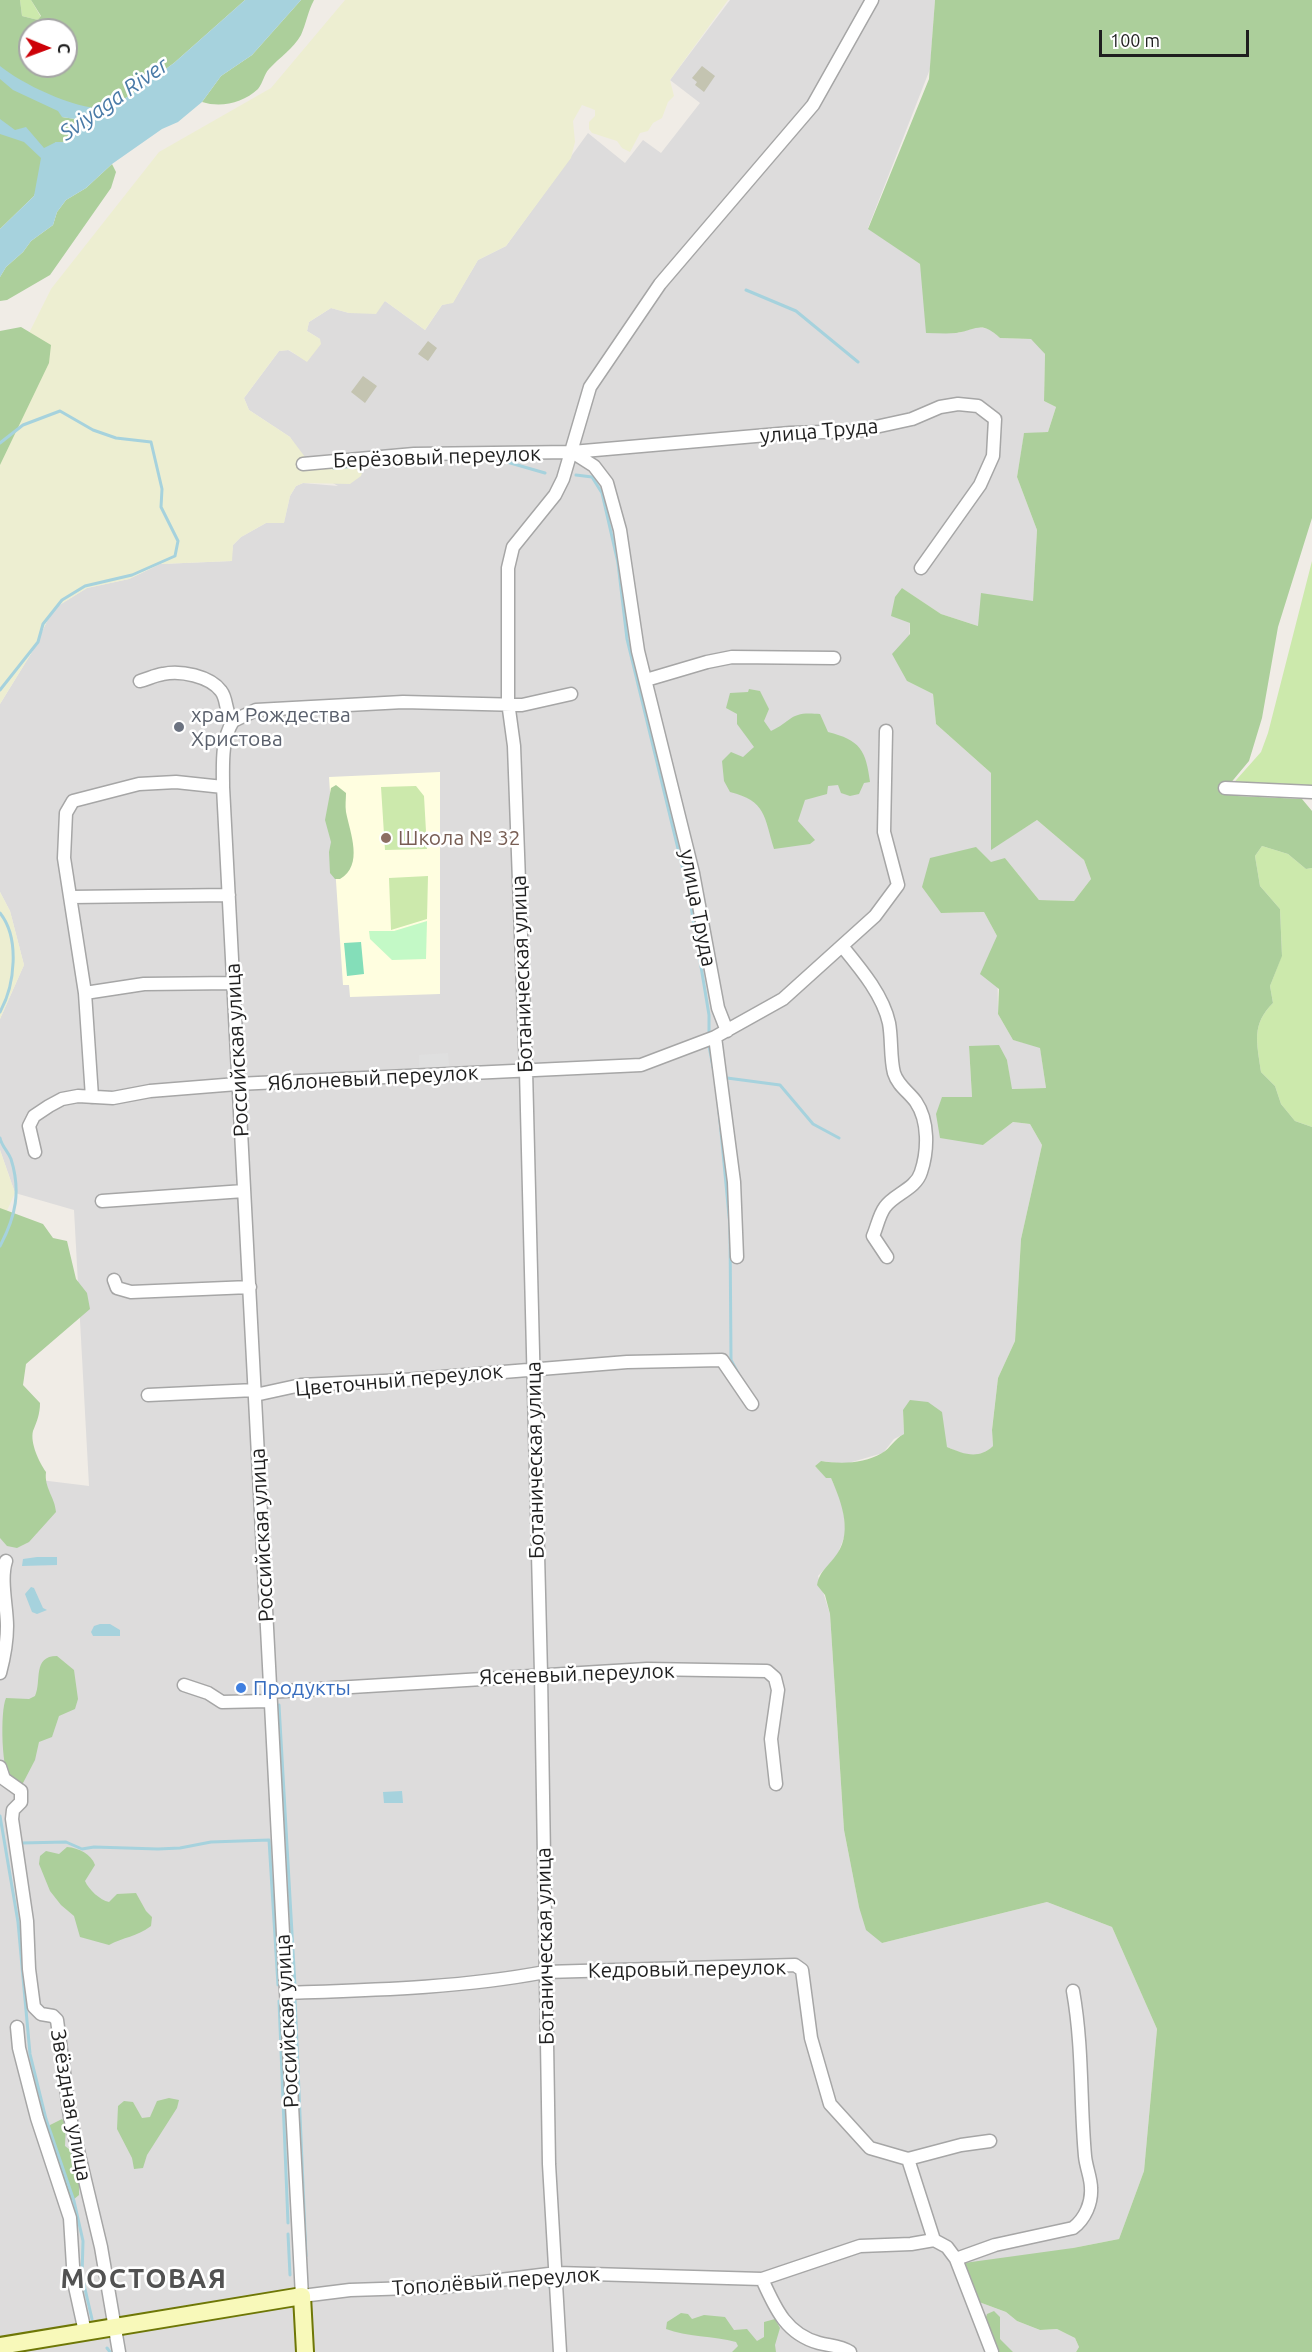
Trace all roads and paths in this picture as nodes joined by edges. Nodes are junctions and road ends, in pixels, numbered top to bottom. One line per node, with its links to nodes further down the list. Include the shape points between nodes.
1 (872, 0): 2 (street, via 813,105 660,284 590,387)
2 (572, 452): 3 (street, Берёзовый переулок, via 414,454); 4 (street, улица Труда, via 857,431 912,419 940,407 978,406 995,419 993,456 977,490); 6 (street, улица Труда, via 594,466 607,483 624,549 634,628); 9 (street, Ботаническая улица, via 555,495 513,547 508,568)
3 (303, 464)
4 (921, 568)
5 (834, 658): 6 (street, via 732,657)
6 (646, 680): 20 (street, улица Труда, via 693,873 718,1008)
7 (140, 681): 10 (street, via 162,674 207,679 222,691 227,714)
8 (571, 694): 9 (street, via 522,705)
9 (508, 702): 10 (street, via 403,702 256,710); 22 (street, Ботаническая улица, via 514,746)
10 (233, 721): 12 (street, Российская улица, via 223,746)
11 (886, 731): 17 (street, Яблоневый переулок, via 884,832 898,885 875,916)
12 (222, 786): 15 (street, Российская улица); 16 (street, via 140,784 74,801 66,813 64,858)
13 (1225, 788): 14 (street)
14 (1312, 792)
15 (229, 895): 16 (street); 18 (street, Российская улица)
16 (71, 897): 19 (street)
17 (842, 946): 20 (street, Яблоневый переулок, via 783,999); 29 (street, via 864,973 884,1009 894,1072 924,1116 927,1130 921,1173 885,1206 873,1236)
18 (234, 983): 19 (street, via 144,984); 23 (street, Российская улица)
19 (85, 993): 24 (street)
20 (727, 1030): 21 (street, Яблоневый переулок)
21 (715, 1037): 22 (street, Яблоневый переулок, via 641,1065); 28 (street, via 734,1182)
22 (526, 1070): 23 (street, Яблоневый переулок); 32 (street, Ботаническая улица)
23 (237, 1084): 24 (street, Яблоневый переулок); 26 (street, Российская улица)
24 (92, 1097): 25 (street, Яблоневый переулок, via 62,1099 34,1116 29,1126)
25 (35, 1152)
26 (244, 1191): 27 (street); 31 (street, Российская улица)
27 (102, 1201)
28 (737, 1257)
29 (887, 1257)
30 (114, 1280): 31 (street, via 117,1288 131,1292)
31 (250, 1287): 33 (street, Российская улица)
32 (533, 1369): 33 (street, Цветочный переулок, via 301,1385); 35 (street, Цветочный переулок, via 722,1360); 38 (street, Ботаническая улица)
33 (255, 1392): 34 (street, Цветочный переулок); 40 (street, Российская улица)
34 (148, 1395)
35 (752, 1404)
36 (6, 1561): 37 (street, via 1,1574 6,1647)
37 (0, 1673)
38 (541, 1674): 40 (street, Ясеневый переулок); 42 (street, Ясеневый переулок, via 646,1669 766,1671 775,1678 778,1690 771,1739); 43 (street, Ботаническая улица)
39 (184, 1685): 40 (street, Ясеневый переулок, via 222,1702)
40 (269, 1696): 45 (street, Российская улица)
41 (0, 1767): 54 (street, Звёздная улица, via 4,1779 21,1791 21,1802 13,1810 12,1819 27,1921 34,2007 57,2020 70,2117)
42 (776, 1784)
43 (546, 1972): 45 (street, Кедровый переулок, via 502,1979); 48 (street, Кедровый переулок, via 795,1965 802,1970 811,2038 830,2104 870,2148); 51 (street, Ботаническая улица, via 549,2164)
44 (1073, 1991): 50 (street, via 1080,2030 1085,2157 1092,2188 1082,2222 1073,2228 995,2245)
45 (286, 1993): 53 (street, Российская улица)
46 (17, 2027): 55 (street, Звёздная улица, via 37,2118 70,2218 74,2282)
47 (990, 2141): 48 (street)
48 (908, 2159): 49 (street)
49 (934, 2240): 50 (street, via 947,2247); 52 (street, Тополёвый переулок, via 860,2246)
50 (956, 2259): 61 (street)
51 (557, 2273): 52 (street, Тополёвый переулок); 53 (street, Тополёвый переулок, via 443,2287); 59 (street, Ботаническая улица)
52 (762, 2279): 60 (street, via 778,2315 788,2326 810,2340)
53 (302, 2296): 54 (street); 58 (street, Российская улица)
54 (115, 2326): 55 (street); 57 (street, Звёздная улица)
55 (85, 2332): 56 (street)
56 (0, 2346)
57 (119, 2352)
58 (305, 2352)
59 (560, 2352)
60 (850, 2352)
61 (992, 2352)

